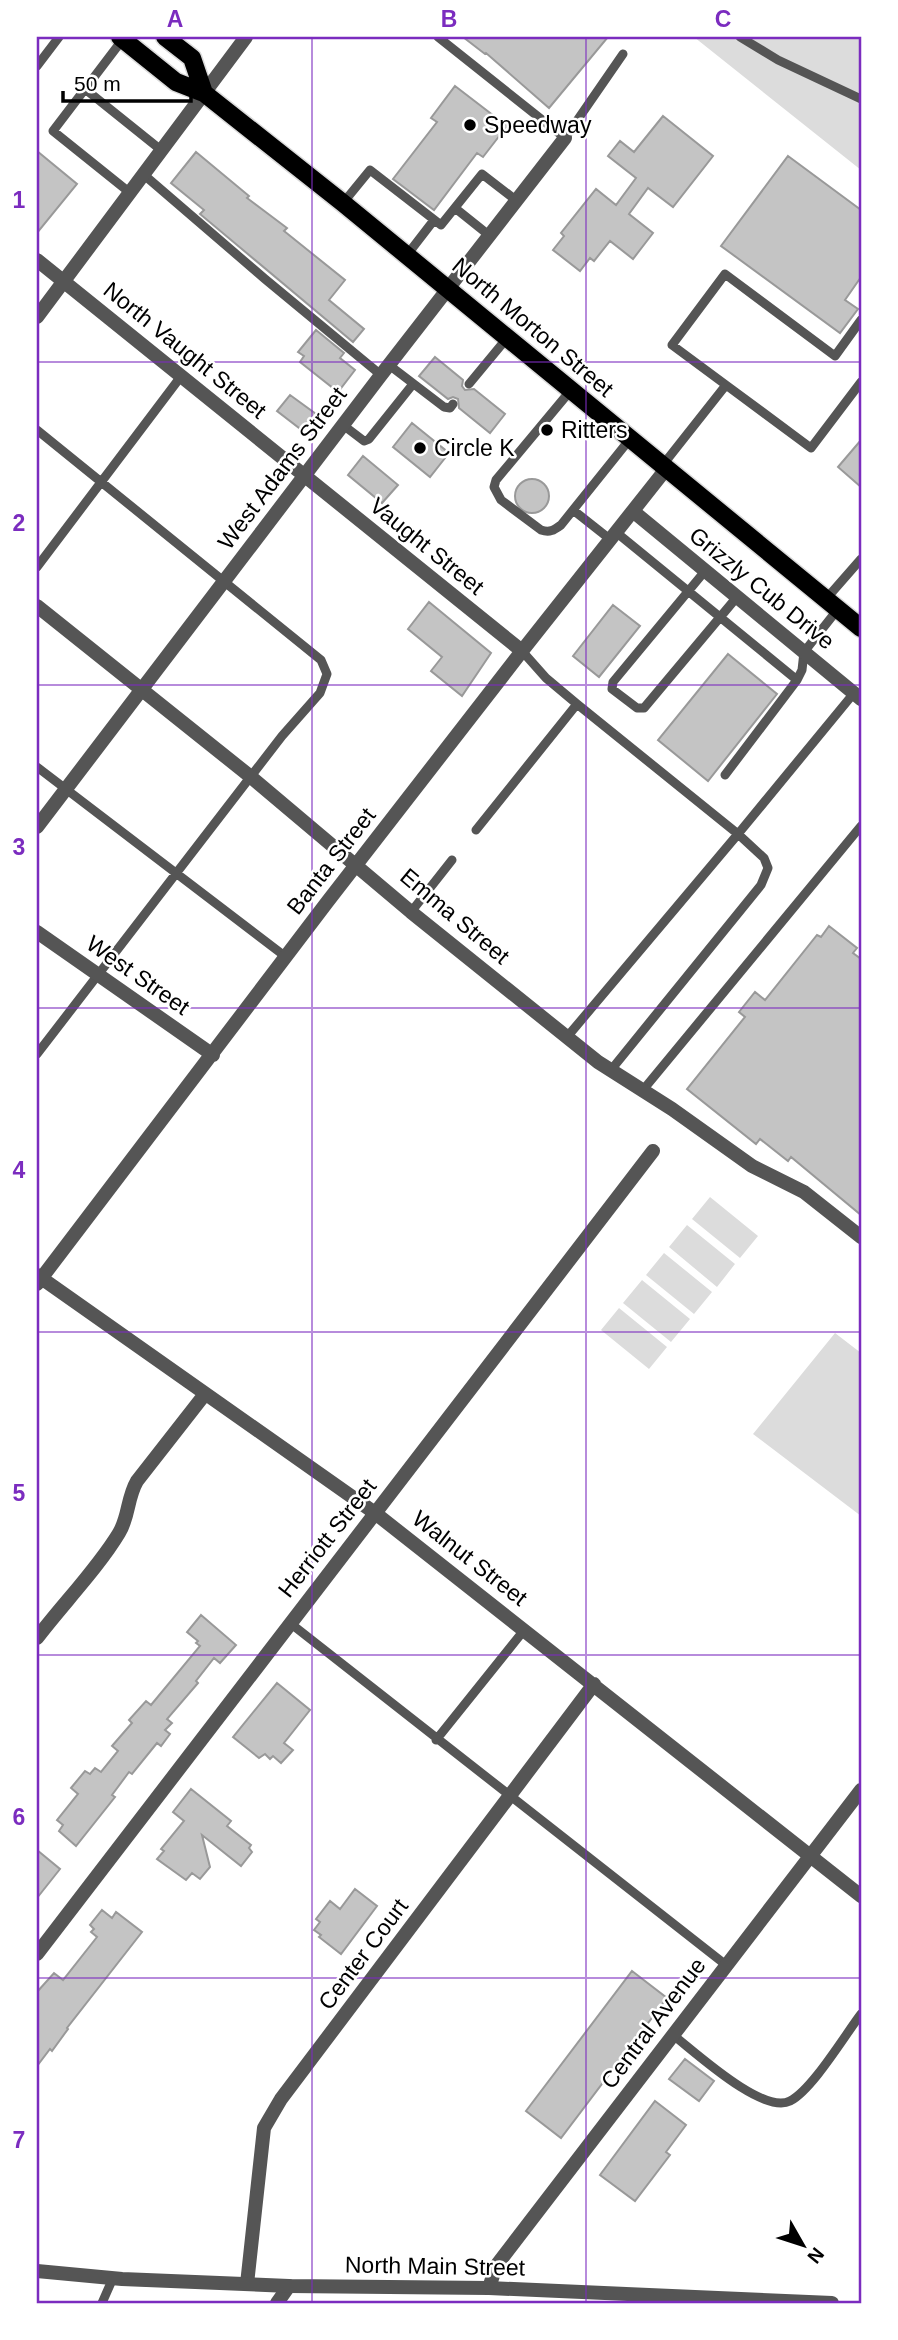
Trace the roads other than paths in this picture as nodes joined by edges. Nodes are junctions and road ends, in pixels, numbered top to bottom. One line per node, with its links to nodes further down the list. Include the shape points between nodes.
1 (59, 37): 8 (lane)
2 (165, 37): 10 (main road, via 192,58)
3 (247, 37): 10 (street)
4 (439, 37): 12 (lane)
5 (740, 37): 11 (lane)
6 (122, 38): 9 (lane); 10 (main road, North Morton Street, via 176,82)
7 (623, 54): 12 (lane)
8 (37, 66)
9 (85, 89): 13 (lane); 15 (lane, via 53,131)
10 (204, 93): 13 (street); 17 (main road, North Morton Street)
11 (861, 99)
12 (565, 138): 16 (street, West Adams Street)
13 (161, 150): 14 (street)
14 (144, 174): 15 (street); 28 (lane, via 265,279)
15 (129, 192): 23 (street)
16 (517, 201): 18 (lane, via 482,174); 20 (street, West Adams Street)
17 (344, 203): 19 (lane, via 370,170); 21 (main road, North Morton Street)
18 (455, 208): 19 (lane, via 441,225); 20 (lane)
19 (434, 220): 21 (lane)
20 (490, 236): 24 (street, West Adams Street)
21 (407, 255): 24 (main road, North Morton Street)
22 (37, 260): 23 (street, North Vaught Street)
23 (64, 281): 25 (street); 29 (street, North Vaught Street)
24 (449, 289): 27 (main road, North Morton Street); 28 (street, West Adams Street)
25 (37, 317)
26 (861, 320): 33 (lane, via 835,356 725,274 672,345)
27 (508, 338): 32 (lane); 34 (main road, North Morton Street)
28 (385, 370): 31 (lane); 36 (street, West Adams Street)
29 (182, 375): 40 (street, North Vaught Street); 41 (lane)
30 (861, 382): 33 (lane, via 811,449)
31 (414, 384): 35 (lane, via 444,407); 36 (lane, via 369,439 364,441)
32 (469, 384)
33 (726, 385): 39 (lane)
34 (571, 390): 38 (main road, North Morton Street); 42 (lane, via 494,487 501,500 547,532 561,525)
35 (453, 404)
36 (343, 425): 40 (street, West Adams Street)
37 (37, 430): 41 (lane)
38 (630, 439): 39 (main road, North Morton Street); 42 (lane)
39 (664, 467): 43 (street, Banta Street); 51 (main road, North Morton Street)
40 (304, 477): 48 (street, West Adams Street); 55 (street, Vaught Street)
41 (102, 483): 46 (lane); 48 (lane)
42 (573, 510): 44 (lane)
43 (634, 512): 44 (street, Banta Street); 47 (street, Grizzly Cub Drive)
44 (614, 537): 49 (lane); 55 (street, Banta Street)
45 (861, 559): 51 (lane)
46 (37, 566)
47 (705, 571): 49 (lane); 50 (street, Grizzly Cub Drive)
48 (225, 581): 58 (street, West Adams Street); 63 (lane, via 321,660 327,674 320,694)
49 (688, 591): 53 (lane); 53 (lane, via 613,682 612,690 643,708)
50 (737, 597): 53 (lane); 56 (street, Grizzly Cub Drive)
51 (832, 604): 54 (main road, North Morton Street); 56 (lane)
52 (37, 606): 58 (street, Emma Street)
53 (718, 617): 57 (lane)
54 (861, 628)
55 (522, 651): 60 (lane); 70 (street, Banta Street)
56 (804, 652): 57 (lane); 59 (street, Grizzly Cub Drive)
57 (797, 681): 62 (lane)
58 (142, 690): 63 (street, Emma Street); 64 (street, West Adams Street)
59 (858, 696): 68 (lane)
60 (577, 704): 67 (lane); 68 (lane)
61 (37, 767): 64 (lane)
62 (725, 775)
63 (251, 777): 70 (street, Emma Street); 71 (lane)
64 (66, 789): 66 (street, West Adams Street); 71 (lane)
65 (861, 826): 80 (lane)
66 (37, 827)
67 (476, 830)
68 (738, 834): 76 (lane); 79 (lane, via 764,858 768,867 761,885)
69 (452, 860): 72 (lane)
70 (357, 864): 72 (street, Emma Street); 74 (street, Banta Street)
71 (176, 875): 74 (lane); 75 (lane)
72 (411, 912): 76 (street, Emma Street)
73 (37, 932): 75 (street, West Street)
74 (286, 957): 78 (street, Banta Street)
75 (97, 975): 77 (lane); 78 (street, West Street)
76 (567, 1037): 79 (street, Emma Street)
77 (37, 1055)
78 (213, 1055): 83 (street, Banta Street)
79 (611, 1070): 80 (street, Emma Street)
80 (643, 1090): 82 (street, Emma Street, via 752,1166 804,1192)
81 (653, 1150): 85 (street, Herriott Street)
82 (861, 1237)
83 (38, 1279): 84 (street, Walnut Street)
84 (205, 1394): 85 (street, Walnut Street); 88 (street, via 137,1481 113,1541)
85 (375, 1513): 86 (street, Herriott Street); 87 (street, Walnut Street)
86 (290, 1623): 90 (lane); 95 (street, Herriott Street)
87 (526, 1629): 89 (street, Walnut Street); 90 (lane)
88 (37, 1638)
89 (594, 1684): 92 (street, Center Court); 93 (street, Walnut Street)
90 (436, 1740): 92 (lane)
91 (861, 1790): 93 (street, Central Avenue)
92 (509, 1796): 96 (lane); 101 (street, Center Court, via 281,2099 264,2128)
93 (810, 1856): 94 (street, Walnut Street); 96 (street, Central Avenue)
94 (861, 1896)
95 (37, 1954)
96 (726, 1965): 98 (street, Central Avenue)
97 (861, 2014): 98 (lane, via 808,2085 790,2101 777,2104 755,2097)
98 (673, 2035): 103 (street, Central Avenue, via 496,2266)
99 (37, 2272): 100 (street, North Main Street)
100 (113, 2278): 101 (street, North Main Street); 105 (lane)
101 (247, 2284): 102 (street, North Main Street)
102 (289, 2286): 103 (street, North Main Street); 106 (street)
103 (489, 2288): 104 (street, North Main Street)
104 (624, 2300): 107 (street, North Main Street)
105 (102, 2303)
106 (277, 2303)
107 (787, 2303): 108 (street, North Main Street)
108 (832, 2303)

